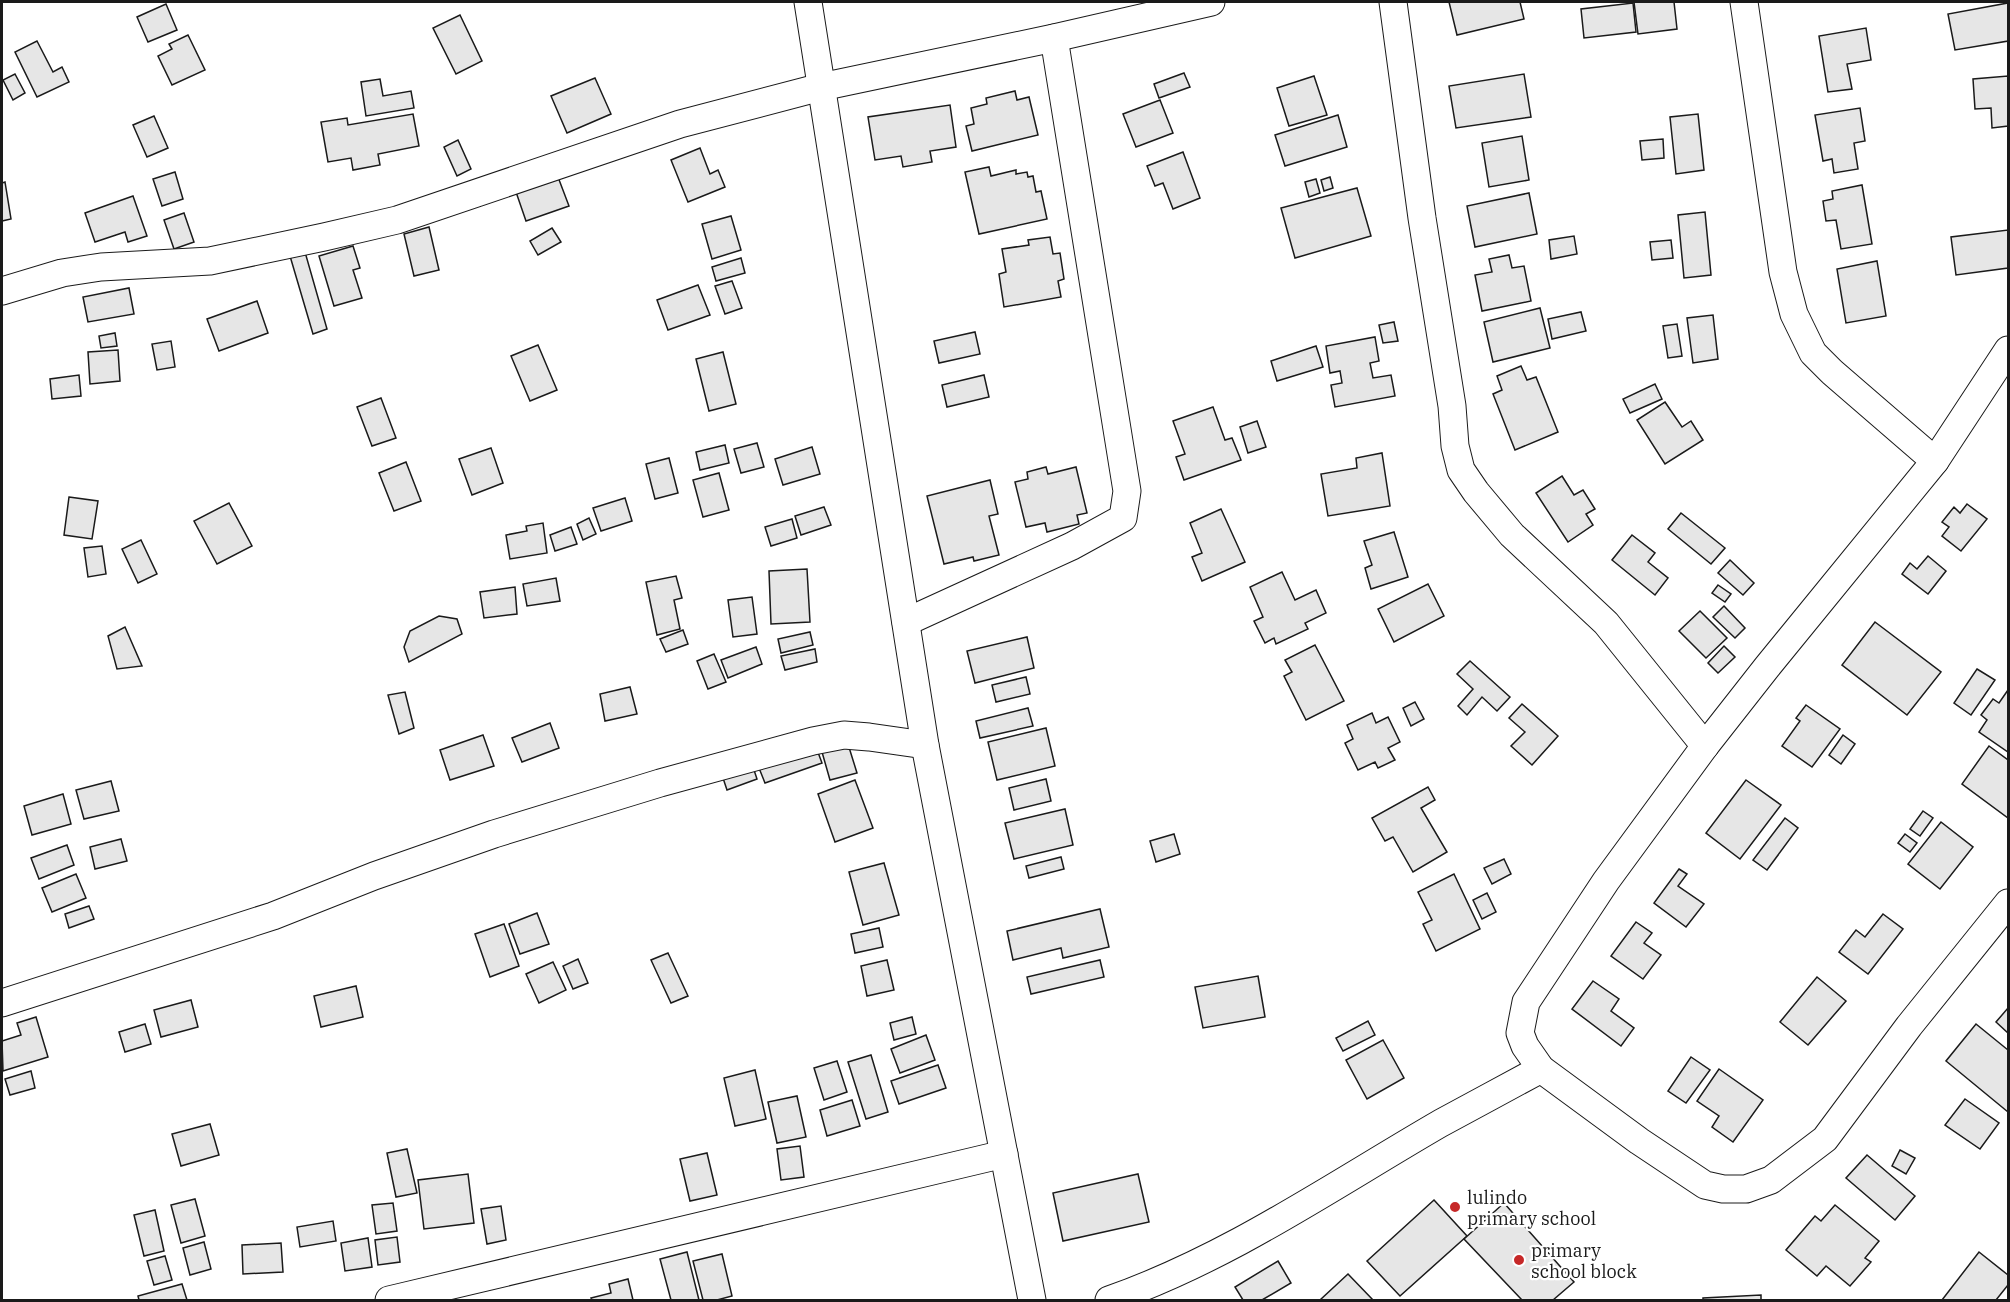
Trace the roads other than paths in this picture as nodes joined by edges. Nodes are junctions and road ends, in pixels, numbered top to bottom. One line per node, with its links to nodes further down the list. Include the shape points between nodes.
1 (808, 2): 6 (street)
2 (1211, 2): 5 (street)
3 (1394, 2): 12 (street, via 1461,470 1512,535 1606,623)
4 (1744, 2): 9 (street, via 1783,272 1794,314 1814,353 1832,372)
5 (1054, 38): 6 (street); 10 (street, via 1128,491 1123,518 1072,546)
6 (821, 87): 7 (street, via 680,124 387,222 210,261 101,267 62,273); 10 (street)
7 (2, 291)
8 (2008, 350): 9 (street)
9 (1935, 461): 12 (street)
10 (906, 622): 11 (street)
11 (925, 745): 14 (street, via 844,735 660,783 494,834 273,916); 16 (street)
12 (1705, 746): 15 (street, via 1606,881 1526,1002 1520,1033)
13 (2008, 903): 15 (street, via 1909,1026 1826,1139 1771,1180 1746,1189 1705,1185)
14 (2, 1003)
15 (1541, 1069): 19 (street, via 1442,1123 1266,1229 1145,1288)
16 (1004, 1154): 17 (street); 18 (street)
17 (389, 1300)
18 (1032, 1300)
19 (1109, 1300)

